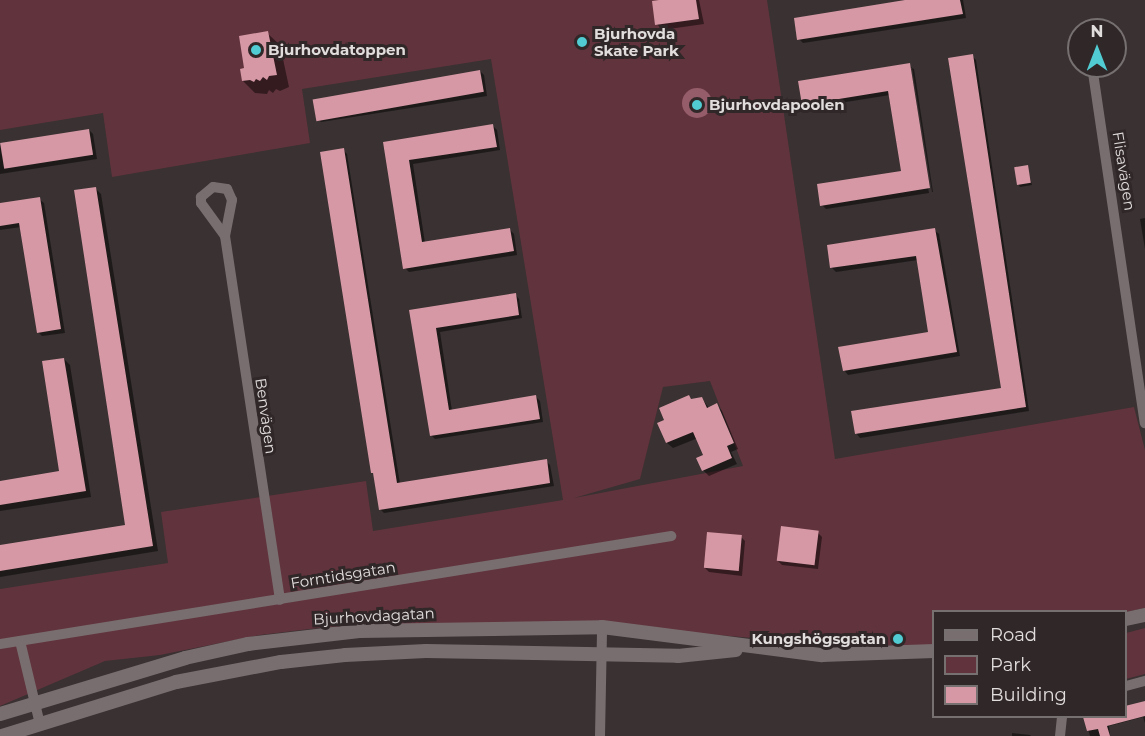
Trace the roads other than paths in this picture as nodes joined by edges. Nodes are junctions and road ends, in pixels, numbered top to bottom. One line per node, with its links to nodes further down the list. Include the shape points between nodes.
1 (1094, 78): 3 (street, Flisavägen)
2 (225, 236): 5 (street, Benvägen)
3 (1145, 423)
4 (671, 536): 5 (street, Forntidsgatan)
5 (280, 600): 9 (street, Forntidsgatan)
6 (1145, 615): 7 (main road)
7 (1127, 620)
8 (602, 627): 11 (main road, Bjurhovdagatan); 13 (street); 16 (main road, Bjurhovdagatan, via 359,631 248,644 184,658)
9 (20, 641): 10 (street, Forntidsgatan); 16 (street)
10 (0, 644)
11 (759, 647): 12 (main road, Bjurhovdagatan, via 822,655); 13 (main road, Bjurhovdagatan, via 678,656)
12 (932, 651)
13 (601, 654): 19 (main road, Bjurhovdagatan, via 397,652 281,662 176,682); 21 (street)
14 (1145, 681): 15 (street)
15 (1127, 686)
16 (36, 702): 17 (main road, Bjurhovdagatan); 19 (street)
17 (0, 714)
18 (1062, 718): 22 (street)
19 (40, 724): 20 (main road, Bjurhovdagatan)
20 (2, 736)
21 (600, 736)
22 (1060, 736)

